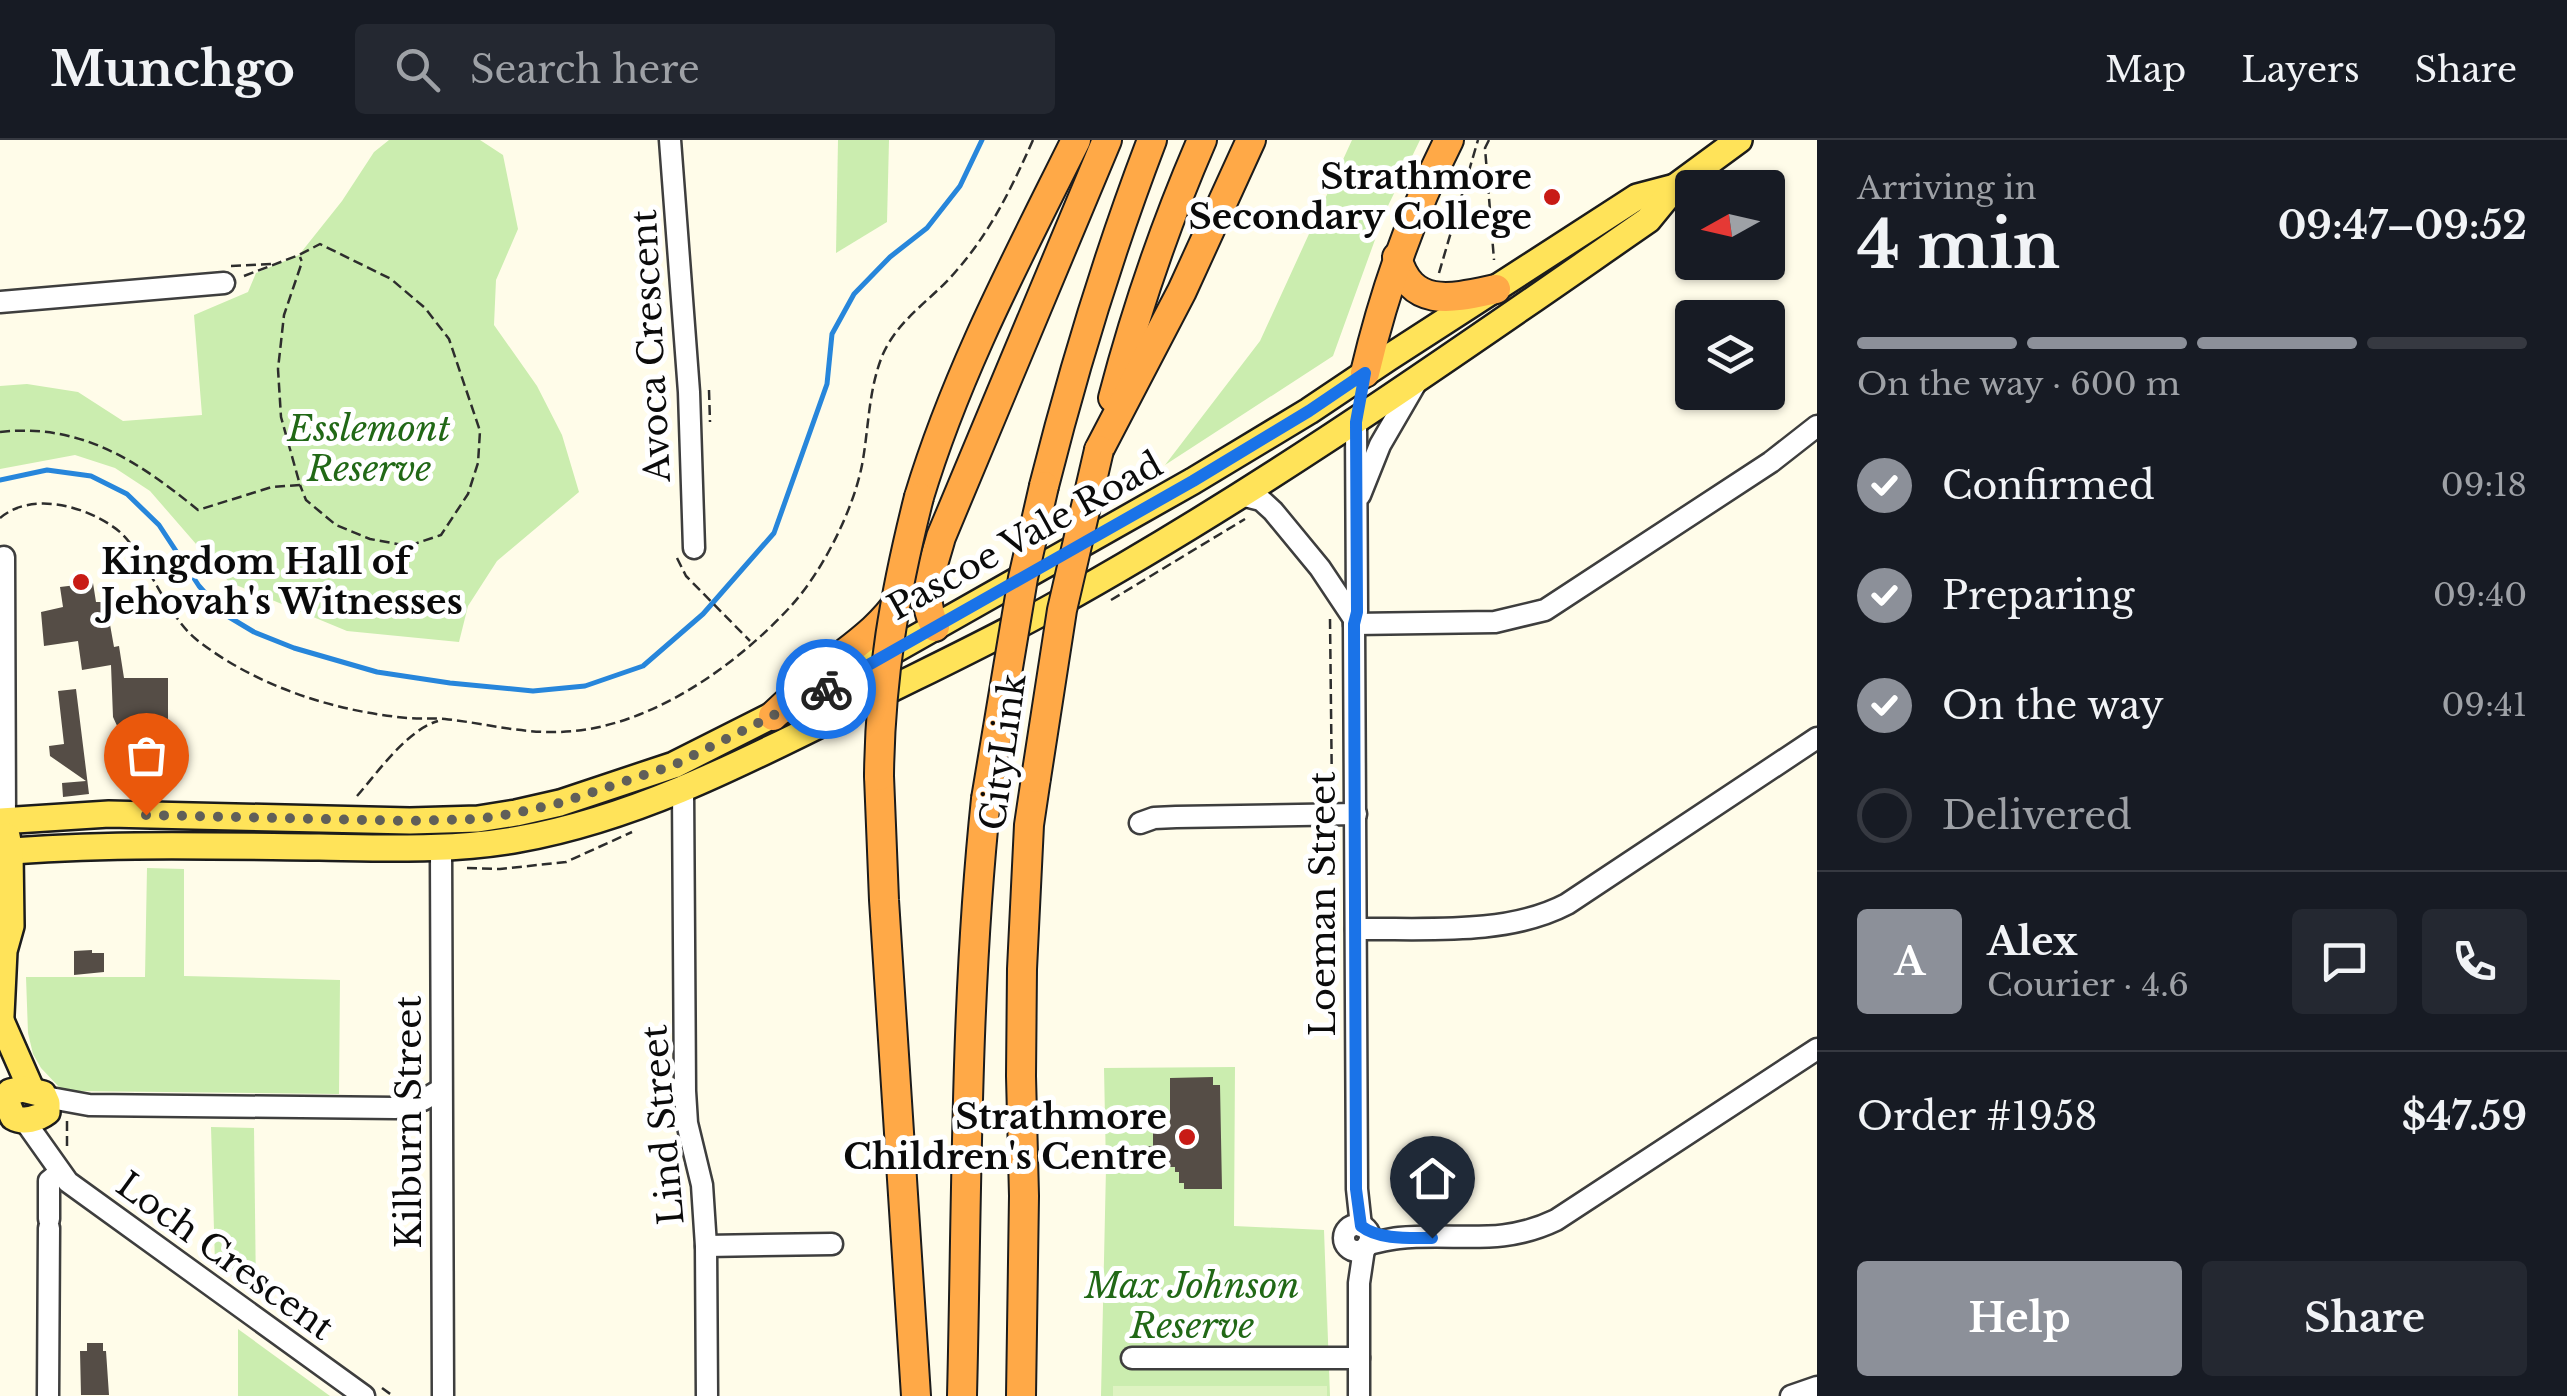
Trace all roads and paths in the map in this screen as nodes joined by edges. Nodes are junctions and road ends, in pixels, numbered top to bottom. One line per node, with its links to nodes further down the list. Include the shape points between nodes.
1 (670, 140): 32 (street, Avoca Crescent)
2 (1033, 140): 39 (path, via 978,245 895,332 876,377 861,471 835,537 795,601)
3 (1076, 140): 72 (highway, bridge, via 976,342 939,433 903,560 885,662 879,776 884,900)
4 (1107, 140): 31 (highway)
5 (1152, 140): 73 (highway, CityLink, bridge, via 1104,271 1044,486 986,800 968,1054)
6 (1202, 140): 26 (highway, CityLink, via 1149,279)
7 (1250, 140): 26 (highway)
8 (1449, 140): 15 (highway)
9 (1479, 140): 11 (path); 19 (path)
10 (1738, 140): 12 (main road, Pascoe Vale Road)
11 (1487, 142): 16 (path)
12 (1698, 170)
13 (1675, 187): 18 (main road, Pascoe Vale Road, via 1637,197); 22 (main road, Pascoe Vale Road, via 1648,220)
14 (299, 256): 17 (path); 27 (path, via 278,369 282,417); 27 (path, via 320,244 332,248 392,279 425,308 449,339 480,431 468,494 441,535 408,546 336,525 306,500)
15 (1397, 258): 19 (highway, via 1408,283); 21 (highway)
16 (1494, 260)
17 (224, 284): 20 (street)
18 (1496, 289): 19 (highway); 21 (main road, Pascoe Vale Road)
19 (1431, 295)
20 (0, 302)
21 (1365, 373): 23 (main road); 38 (main road, Pascoe Vale Road, via 1193,481)
22 (1416, 381): 23 (main road, Pascoe Vale Road); 28 (street)
23 (1356, 422): 28 (street, Loeman Street); 29 (main road, Pascoe Vale Road)
24 (1817, 426): 37 (street, via 1545,610 1495,622)
25 (1, 430): 27 (path, via 77,436 122,455 198,510)
26 (1099, 450): 74 (highway, CityLink, bridge, via 1062,610 1030,825 1020,1076)
27 (300, 485)
28 (1356, 502): 37 (street, Loeman Street)
29 (1244, 506): 35 (path); 37 (street, via 1261,500 1273,511); 40 (main road, Pascoe Vale Road)
30 (0, 518): 42 (path, via 11,509 61,504 92,513 118,529 185,628 248,673 352,708)
31 (941, 538): 38 (highway, via 927,590 926,610); 41 (highway, via 888,617)
32 (694, 548)
33 (4, 557): 50 (street)
34 (686, 576): 39 (path)
35 (1100, 605)
36 (1330, 619): 46 (path)
37 (1354, 621): 47 (street, Loeman Street)
38 (935, 627): 40 (main road); 41 (main road, Pascoe Vale Road)
39 (751, 642): 42 (path, via 681,694 612,724 533,732)
40 (969, 650): 44 (main road, Pascoe Vale Road)
41 (773, 716): 50 (main road, Pascoe Vale Road, via 674,765 560,803 478,819 109,814)
42 (444, 719): 45 (path, via 424,724)
43 (1817, 738): 54 (street, via 1545,916 1494,926)
44 (683, 789): 52 (main road, Pascoe Vale Road); 63 (street, Lind Street, via 685,1091)
45 (351, 800)
46 (1332, 814): 47 (street); 48 (street, via 1176,816)
47 (1356, 814): 54 (street, Loeman Street)
48 (1140, 823)
49 (631, 833): 52 (path, via 566,862 500,869)
50 (3, 836): 51 (main road, Pascoe Vale Road); 53 (main road)
51 (62, 850): 52 (main road, Pascoe Vale Road, via 159,844); 53 (main road)
52 (448, 858): 58 (street, Kilburn Street)
53 (11, 895): 55 (main road, via 11,926)
54 (1356, 929): 61 (street, Loeman Street)
55 (2, 945): 56 (main road)
56 (1, 1029): 59 (main road)
57 (1817, 1049): 61 (street, via 1540,1228 1508,1236)
58 (440, 1090): 59 (street, via 396,1108); 70 (street, Kilburn Street)
59 (25, 1101): 60 (street, via 50,1128); 60 (path, via 67,1121)
60 (61, 1163): 67 (street, Loch Crescent, via 81,1192); 68 (street, via 50,1182)
61 (1361, 1238): 65 (street, Loeman Street)
62 (832, 1244): 63 (street)
63 (706, 1246): 71 (street, Lind Street)
64 (1132, 1358): 65 (street)
65 (1359, 1358): 75 (street, Loeman Street)
66 (1817, 1387): 76 (street)
67 (371, 1391): 69 (path)
68 (48, 1396)
69 (393, 1396)
70 (444, 1396)
71 (707, 1396)
72 (916, 1396)
73 (962, 1396)
74 (1021, 1396)
75 (1359, 1396)
76 (1792, 1396)

